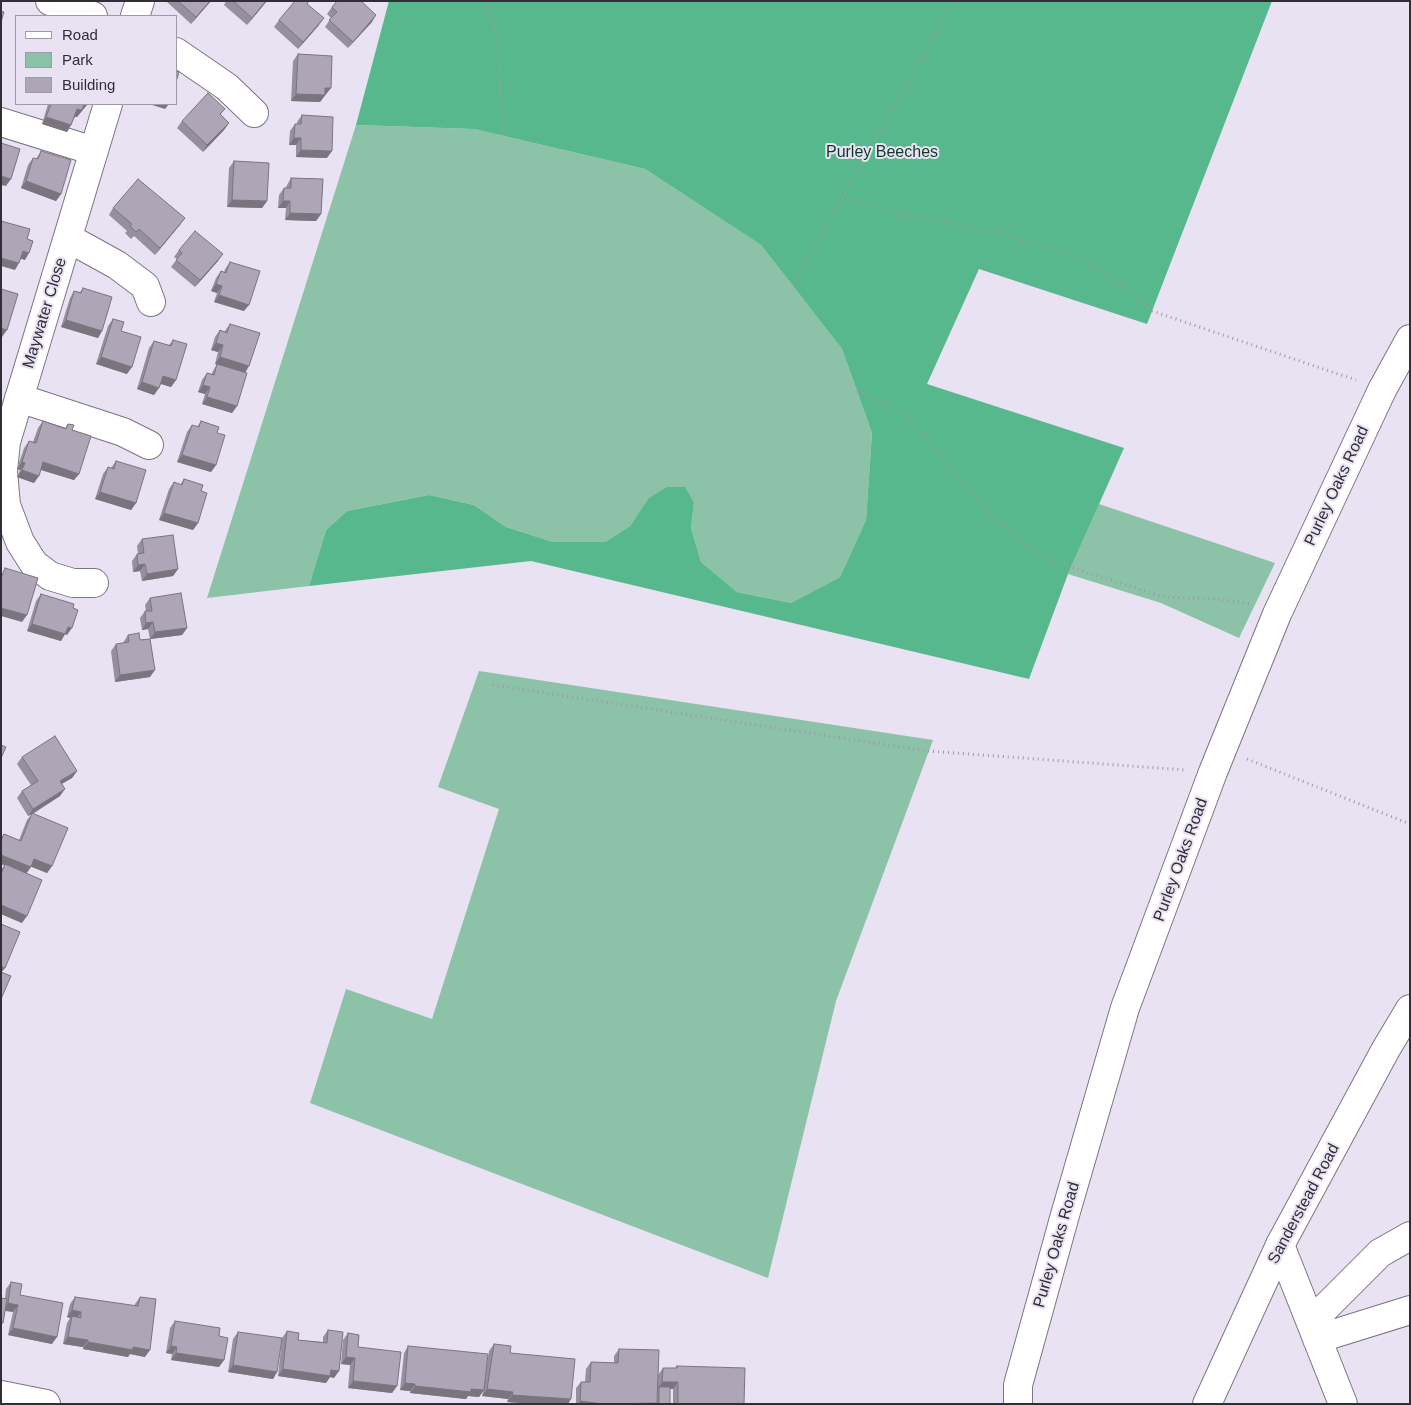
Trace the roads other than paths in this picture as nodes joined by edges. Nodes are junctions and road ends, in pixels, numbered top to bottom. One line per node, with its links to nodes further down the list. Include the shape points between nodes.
1 (50, 1): 3 (street)
2 (140, 1): 4 (street)
3 (90, 15)
4 (135, 15)
5 (178, 53): 7 (street, via 227,87)
6 (108, 105): 9 (street, Maywater Close)
7 (254, 113)
8 (1, 122): 9 (street)
9 (94, 151): 10 (street, Maywater Close)
10 (68, 238): 11 (street, Maywater Close, via 118,265 144,286); 13 (street, Maywater Close)
11 (151, 302)
12 (1410, 339): 23 (street, Purley Oaks Road, via 1382,390 1277,614 1125,1008 1021,1375)
13 (14, 389): 14 (street); 15 (street, Maywater Close, via 3,471 6,505 20,542 34,564 50,576 73,583)
14 (149, 445)
15 (94, 583)
16 (1410, 1009): 18 (street, Sanderstead Road)
17 (1410, 1236): 20 (street, via 1380,1253)
18 (1280, 1245): 20 (street); 24 (street, Sanderstead Road)
19 (1410, 1310): 20 (street)
20 (1314, 1330): 25 (street)
21 (1, 1395): 22 (street)
22 (46, 1404)
23 (1018, 1404)
24 (1207, 1404)
25 (1343, 1404)

